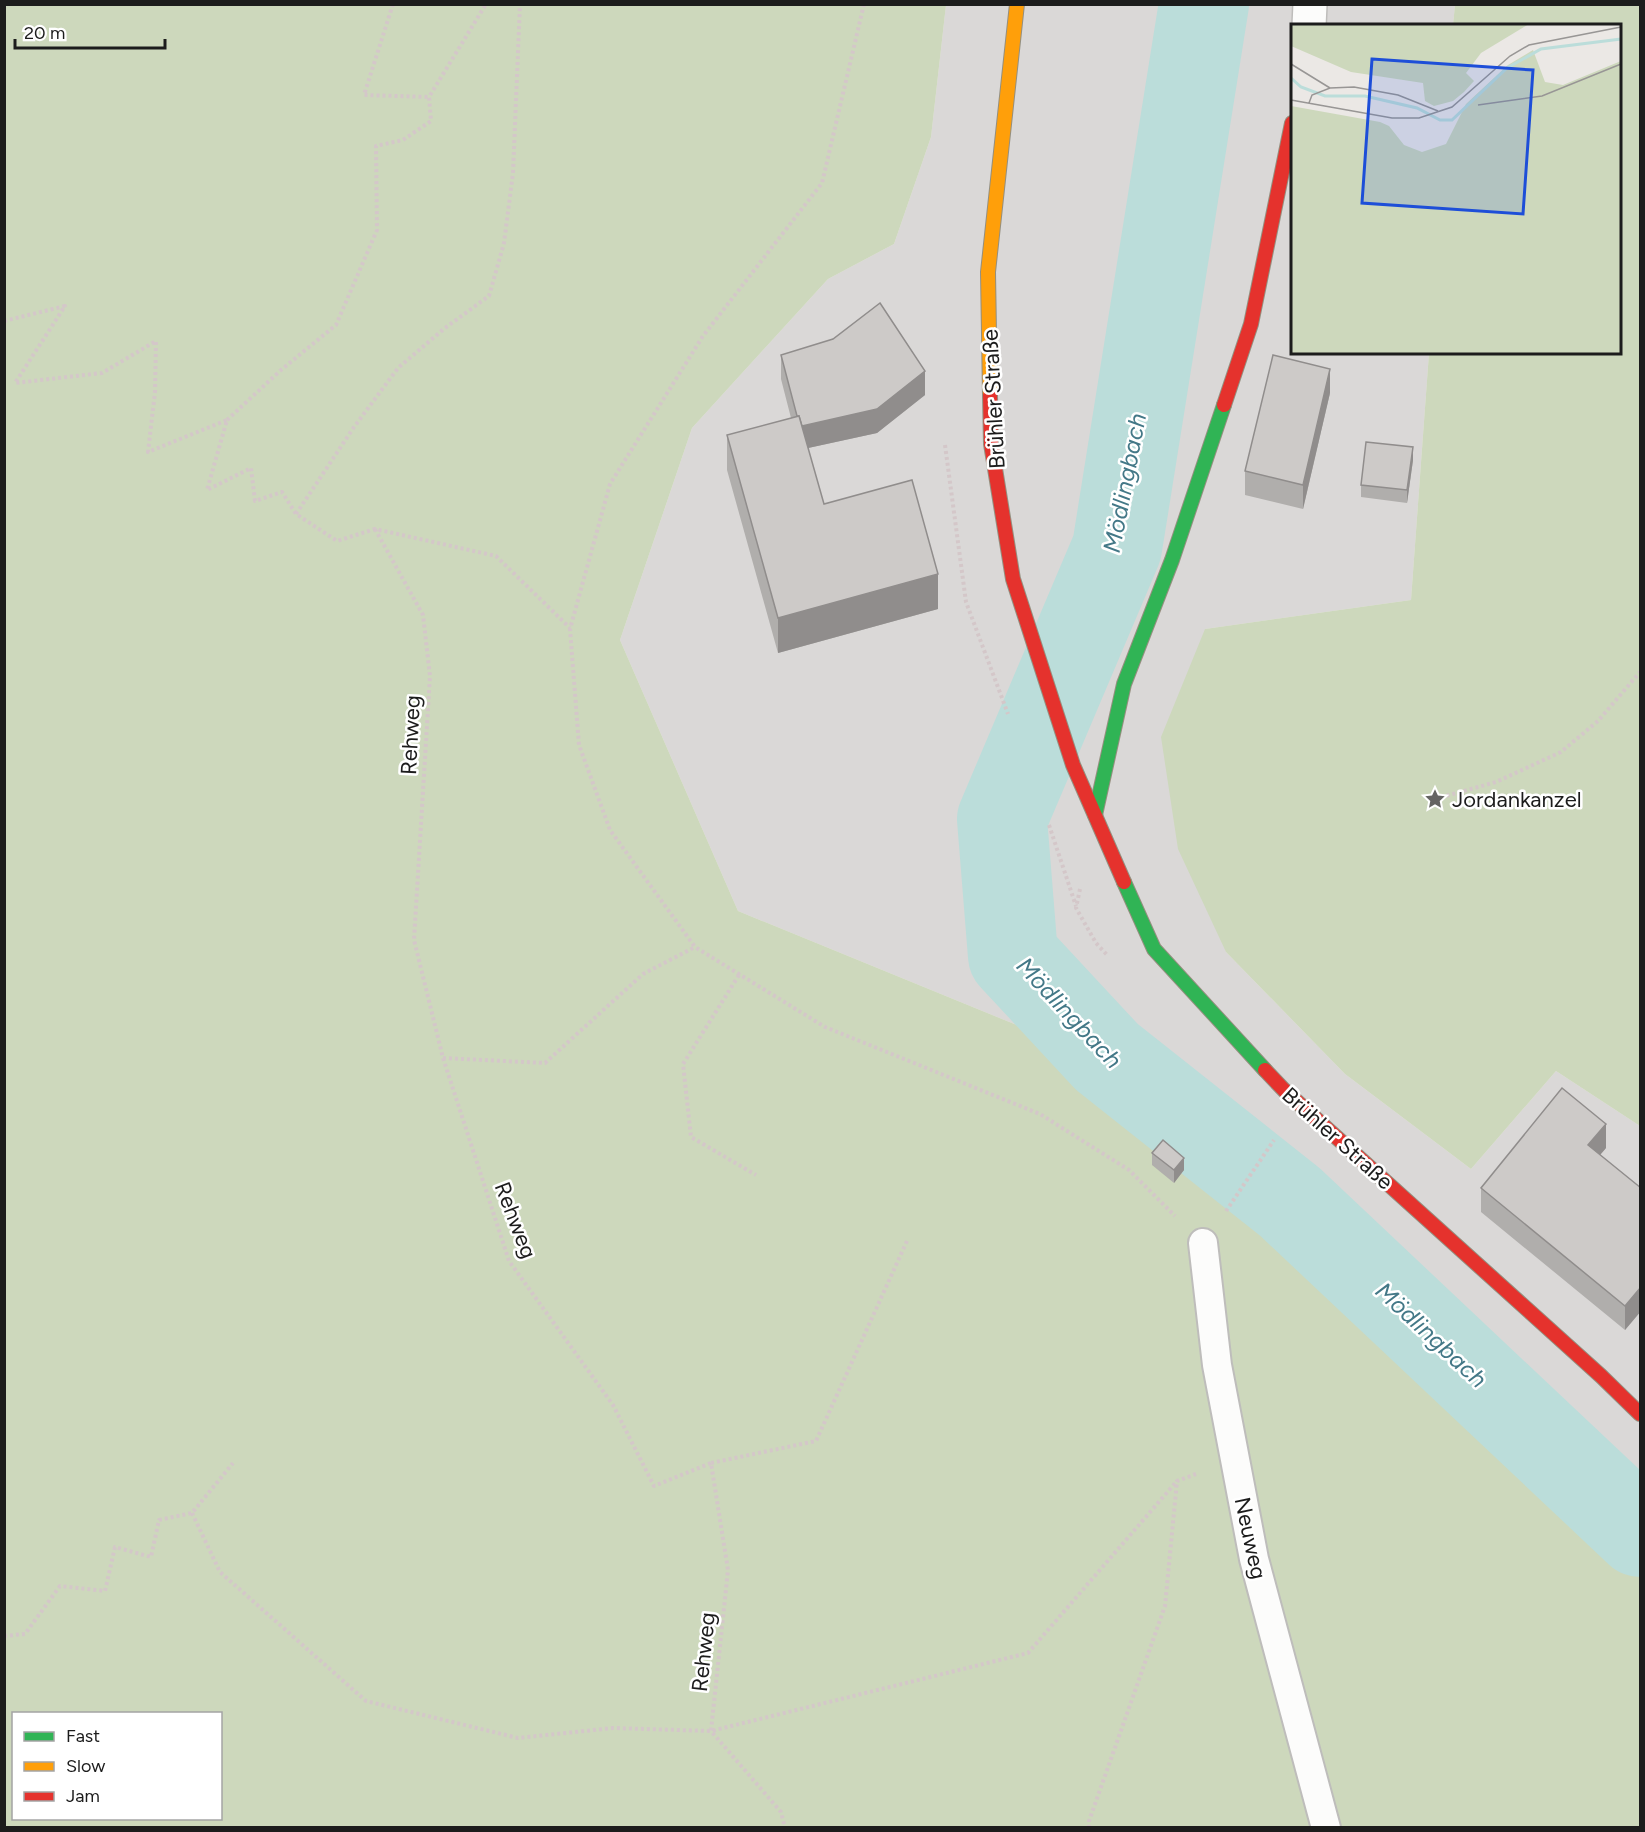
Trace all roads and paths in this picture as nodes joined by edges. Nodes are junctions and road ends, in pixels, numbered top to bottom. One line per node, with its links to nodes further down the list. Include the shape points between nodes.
1 (393, 4): 8 (path, via 364,96)
2 (486, 4): 8 (path)
3 (519, 4): 12 (path, via 513,173 504,243 489,296 398,368)
4 (864, 4): 14 (path, via 822,183 703,336 610,484)
5 (1017, 4): 17 (main road, Brühler Straße, via 988,272 991,444 1013,579 1073,765)
6 (1310, 4): 7 (street)
7 (1310, 24)
8 (429, 97): 11 (path, via 431,121 403,140 376,146 377,230 336,325)
9 (1291, 133): 17 (main road, via 1251,324 1172,560 1124,684)
10 (4, 321): 11 (path, via 64,306 15,383 102,373 156,341 148,452)
11 (227, 420): 12 (path, via 207,490 250,468 255,501 282,492)
12 (296, 514): 13 (path, via 337,540)
13 (375, 529): 14 (path, via 496,556); 22 (path, Rehweg, via 423,615 430,676 414,940)
14 (570, 629): 20 (path, via 579,745 610,830)
15 (1641, 672): 16 (path, via 1598,721 1561,752 1496,782)
16 (1435, 799)
17 (1095, 815): 28 (main road, Brühler Straße, via 1154,949 1284,1090)
18 (1056, 844): 19 (path)
19 (1076, 908)
20 (694, 947): 21 (path); 22 (path, via 643,974 545,1063)
21 (739, 975): 24 (path, via 683,1064 691,1137); 27 (path, via 825,1027 1040,1114 1129,1170)
22 (443, 1058): 31 (path, Rehweg, via 509,1261 613,1405 654,1486)
23 (1278, 1135): 25 (path)
24 (756, 1175)
25 (1235, 1199)
26 (907, 1241): 31 (path, via 816,1441)
27 (1203, 1244): 29 (lane, Neuweg, via 1217,1365)
28 (1641, 1414)
29 (1235, 1460): 32 (path); 38 (lane, Neuweg, via 1254,1559)
30 (233, 1462): 33 (path)
31 (711, 1463): 35 (path, Rehweg, via 728,1570)
32 (1177, 1480): 35 (path, via 1028,1653); 37 (path, via 1165,1606)
33 (192, 1513): 34 (path, via 159,1520 151,1557 114,1547 105,1591 60,1586 25,1635); 35 (path, via 220,1572 366,1701 518,1738 613,1728)
34 (4, 1636)
35 (711, 1731): 36 (path, via 781,1812)
36 (785, 1827)
37 (1089, 1827)
38 (1326, 1827)

